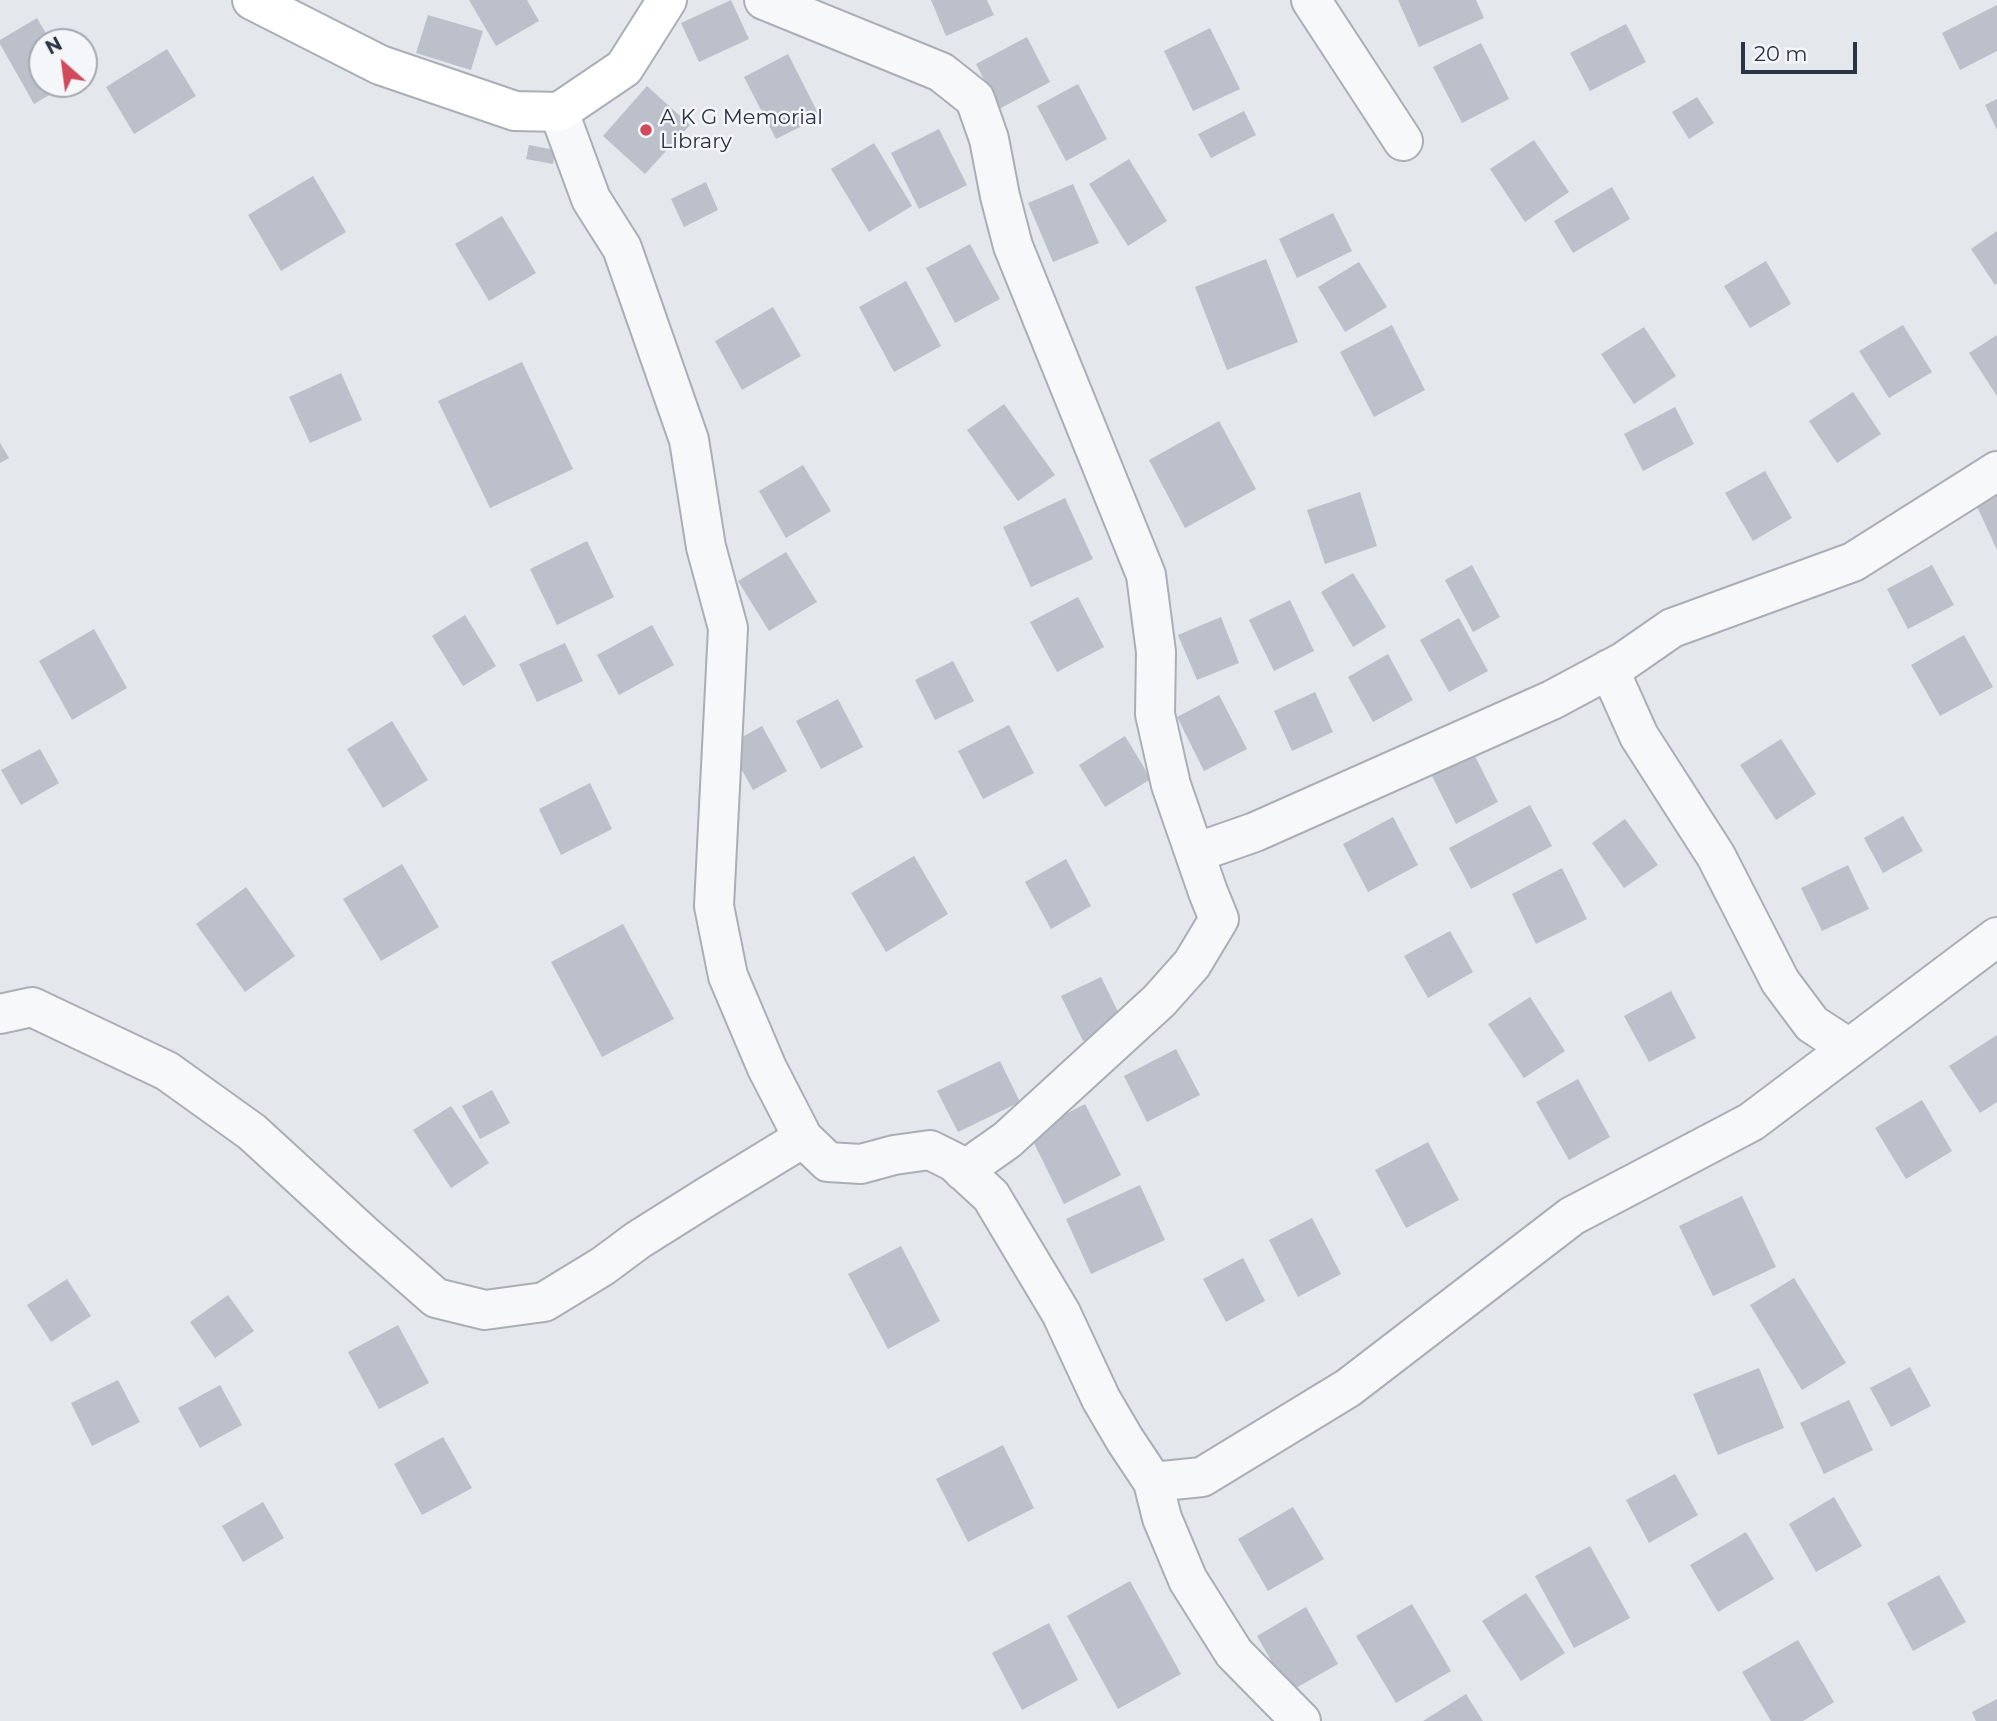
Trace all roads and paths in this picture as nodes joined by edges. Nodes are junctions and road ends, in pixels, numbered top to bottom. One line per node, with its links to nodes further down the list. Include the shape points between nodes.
1 (252, 0): 5 (main road, via 380,65 515,111)
2 (667, 0): 5 (main road, via 624,68)
3 (764, 0): 9 (street, via 941,72 975,99 989,139 1013,246 1146,575 1156,652 1155,714 1171,785)
4 (1311, 0): 6 (street)
5 (559, 111): 13 (street, via 591,199 622,248 689,440 706,547 728,628 714,906 728,976)
6 (1403, 141)
7 (1997, 471): 8 (street, via 1853,562 1672,628)
8 (1609, 669): 9 (street, via 1552,700 1366,783); 12 (street, via 1639,736 1716,856 1780,981 1812,1024)
9 (1195, 853): 14 (street, via 1219,919 1192,964 1060,1093)
10 (1997, 937): 12 (street)
11 (0, 1014): 13 (street, via 32,1007 167,1071 252,1132 436,1298 485,1310 544,1302)
12 (1849, 1048): 15 (street, via 1751,1122 1572,1216 1348,1388 1202,1477)
13 (803, 1138): 14 (street, via 828,1161 861,1164 930,1150)
14 (963, 1171): 15 (street, via 998,1208 1061,1313 1101,1399)
15 (1153, 1482): 16 (street, via 1162,1518 1188,1580 1234,1653)
16 (1301, 1721)

